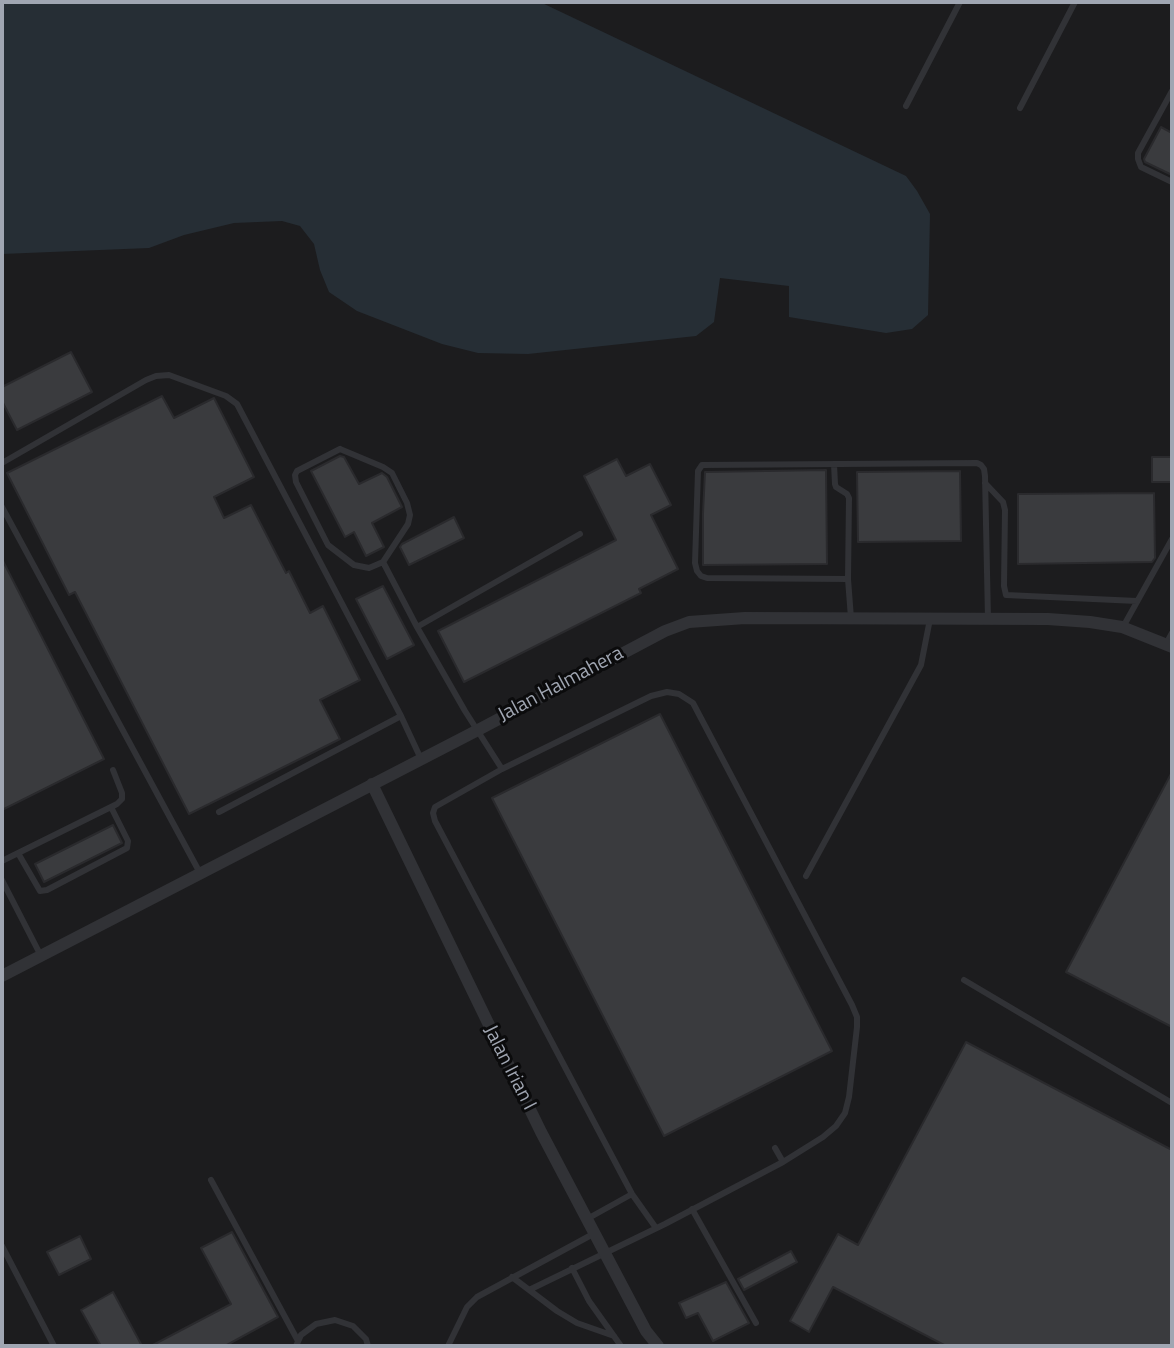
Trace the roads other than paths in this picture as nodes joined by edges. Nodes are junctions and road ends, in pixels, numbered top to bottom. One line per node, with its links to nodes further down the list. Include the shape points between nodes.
1 (960, 2): 4 (lane)
2 (1075, 2): 5 (lane)
3 (1172, 91): 6 (lane, via 1138,159 1141,167)
4 (906, 106)
5 (1020, 108)
6 (1172, 182)
7 (2, 463): 22 (lane, via 156,376 169,375 226,396 237,404)
8 (834, 464): 9 (lane, via 977,463 984,469); 14 (lane, via 836,487 849,498); 14 (lane, via 702,465 695,563 707,578)
9 (985, 483): 15 (lane, via 1005,510 1006,595); 18 (lane)
10 (2, 507): 32 (lane)
11 (580, 534): 19 (lane)
12 (1172, 539): 15 (lane)
13 (383, 562): 13 (lane, via 362,568 328,545 296,482 297,471 340,449 392,473 410,515); 19 (lane)
14 (848, 579): 16 (lane)
15 (1137, 601): 20 (lane)
16 (851, 619): 17 (street, Jalan Halmahera); 23 (street, Jalan Halmahera, via 689,622)
17 (930, 619): 18 (street, Jalan Halmahera); 33 (lane, via 921,665)
18 (988, 619): 20 (street, Jalan Halmahera)
19 (417, 627): 23 (lane)
20 (1122, 627): 21 (street, Jalan Halmahera)
21 (1170, 642)
22 (401, 716): 24 (lane); 29 (lane)
23 (478, 730): 24 (street, Jalan Halmahera); 25 (lane)
24 (421, 759): 27 (street, Jalan Halmahera)
25 (502, 769): 40 (lane, via 651,696 667,692 693,703 857,1017 845,1113 823,1137); 42 (lane, via 435,807 435,821)
26 (113, 770): 28 (lane, via 122,799)
27 (372, 784): 32 (street, Jalan Halmahera); 44 (street, Jalan Irian I)
28 (111, 807): 30 (lane); 30 (lane, via 127,848 47,890 40,891)
29 (219, 812)
30 (18, 853): 31 (lane)
31 (2, 861)
32 (200, 873): 35 (street, Jalan Halmahera)
33 (806, 876)
34 (2, 880): 35 (lane)
35 (41, 956): 36 (street, Jalan Halmahera)
36 (2, 976)
37 (964, 980): 38 (lane)
38 (1172, 1103)
39 (775, 1148): 40 (lane)
40 (783, 1162): 43 (lane)
41 (211, 1180): 54 (lane)
42 (632, 1194): 44 (lane); 45 (lane)
43 (692, 1209): 45 (lane); 52 (lane)
44 (587, 1219): 46 (street, Jalan Irian I)
45 (656, 1228): 48 (lane)
46 (595, 1233): 48 (street, Jalan Irian I); 50 (lane)
47 (2, 1246): 55 (lane)
48 (605, 1252): 49 (lane); 59 (street, Jalan Irian I)
49 (572, 1268): 51 (lane); 53 (lane)
50 (512, 1277): 51 (lane); 57 (lane, via 467,1307)
51 (529, 1290): 53 (lane, via 577,1323)
52 (756, 1323)
53 (614, 1336): 58 (lane)
54 (297, 1344): 56 (lane, via 316,1324 335,1320 353,1326)
55 (54, 1346)
56 (368, 1346)
57 (448, 1346)
58 (621, 1346)
59 (658, 1346)

